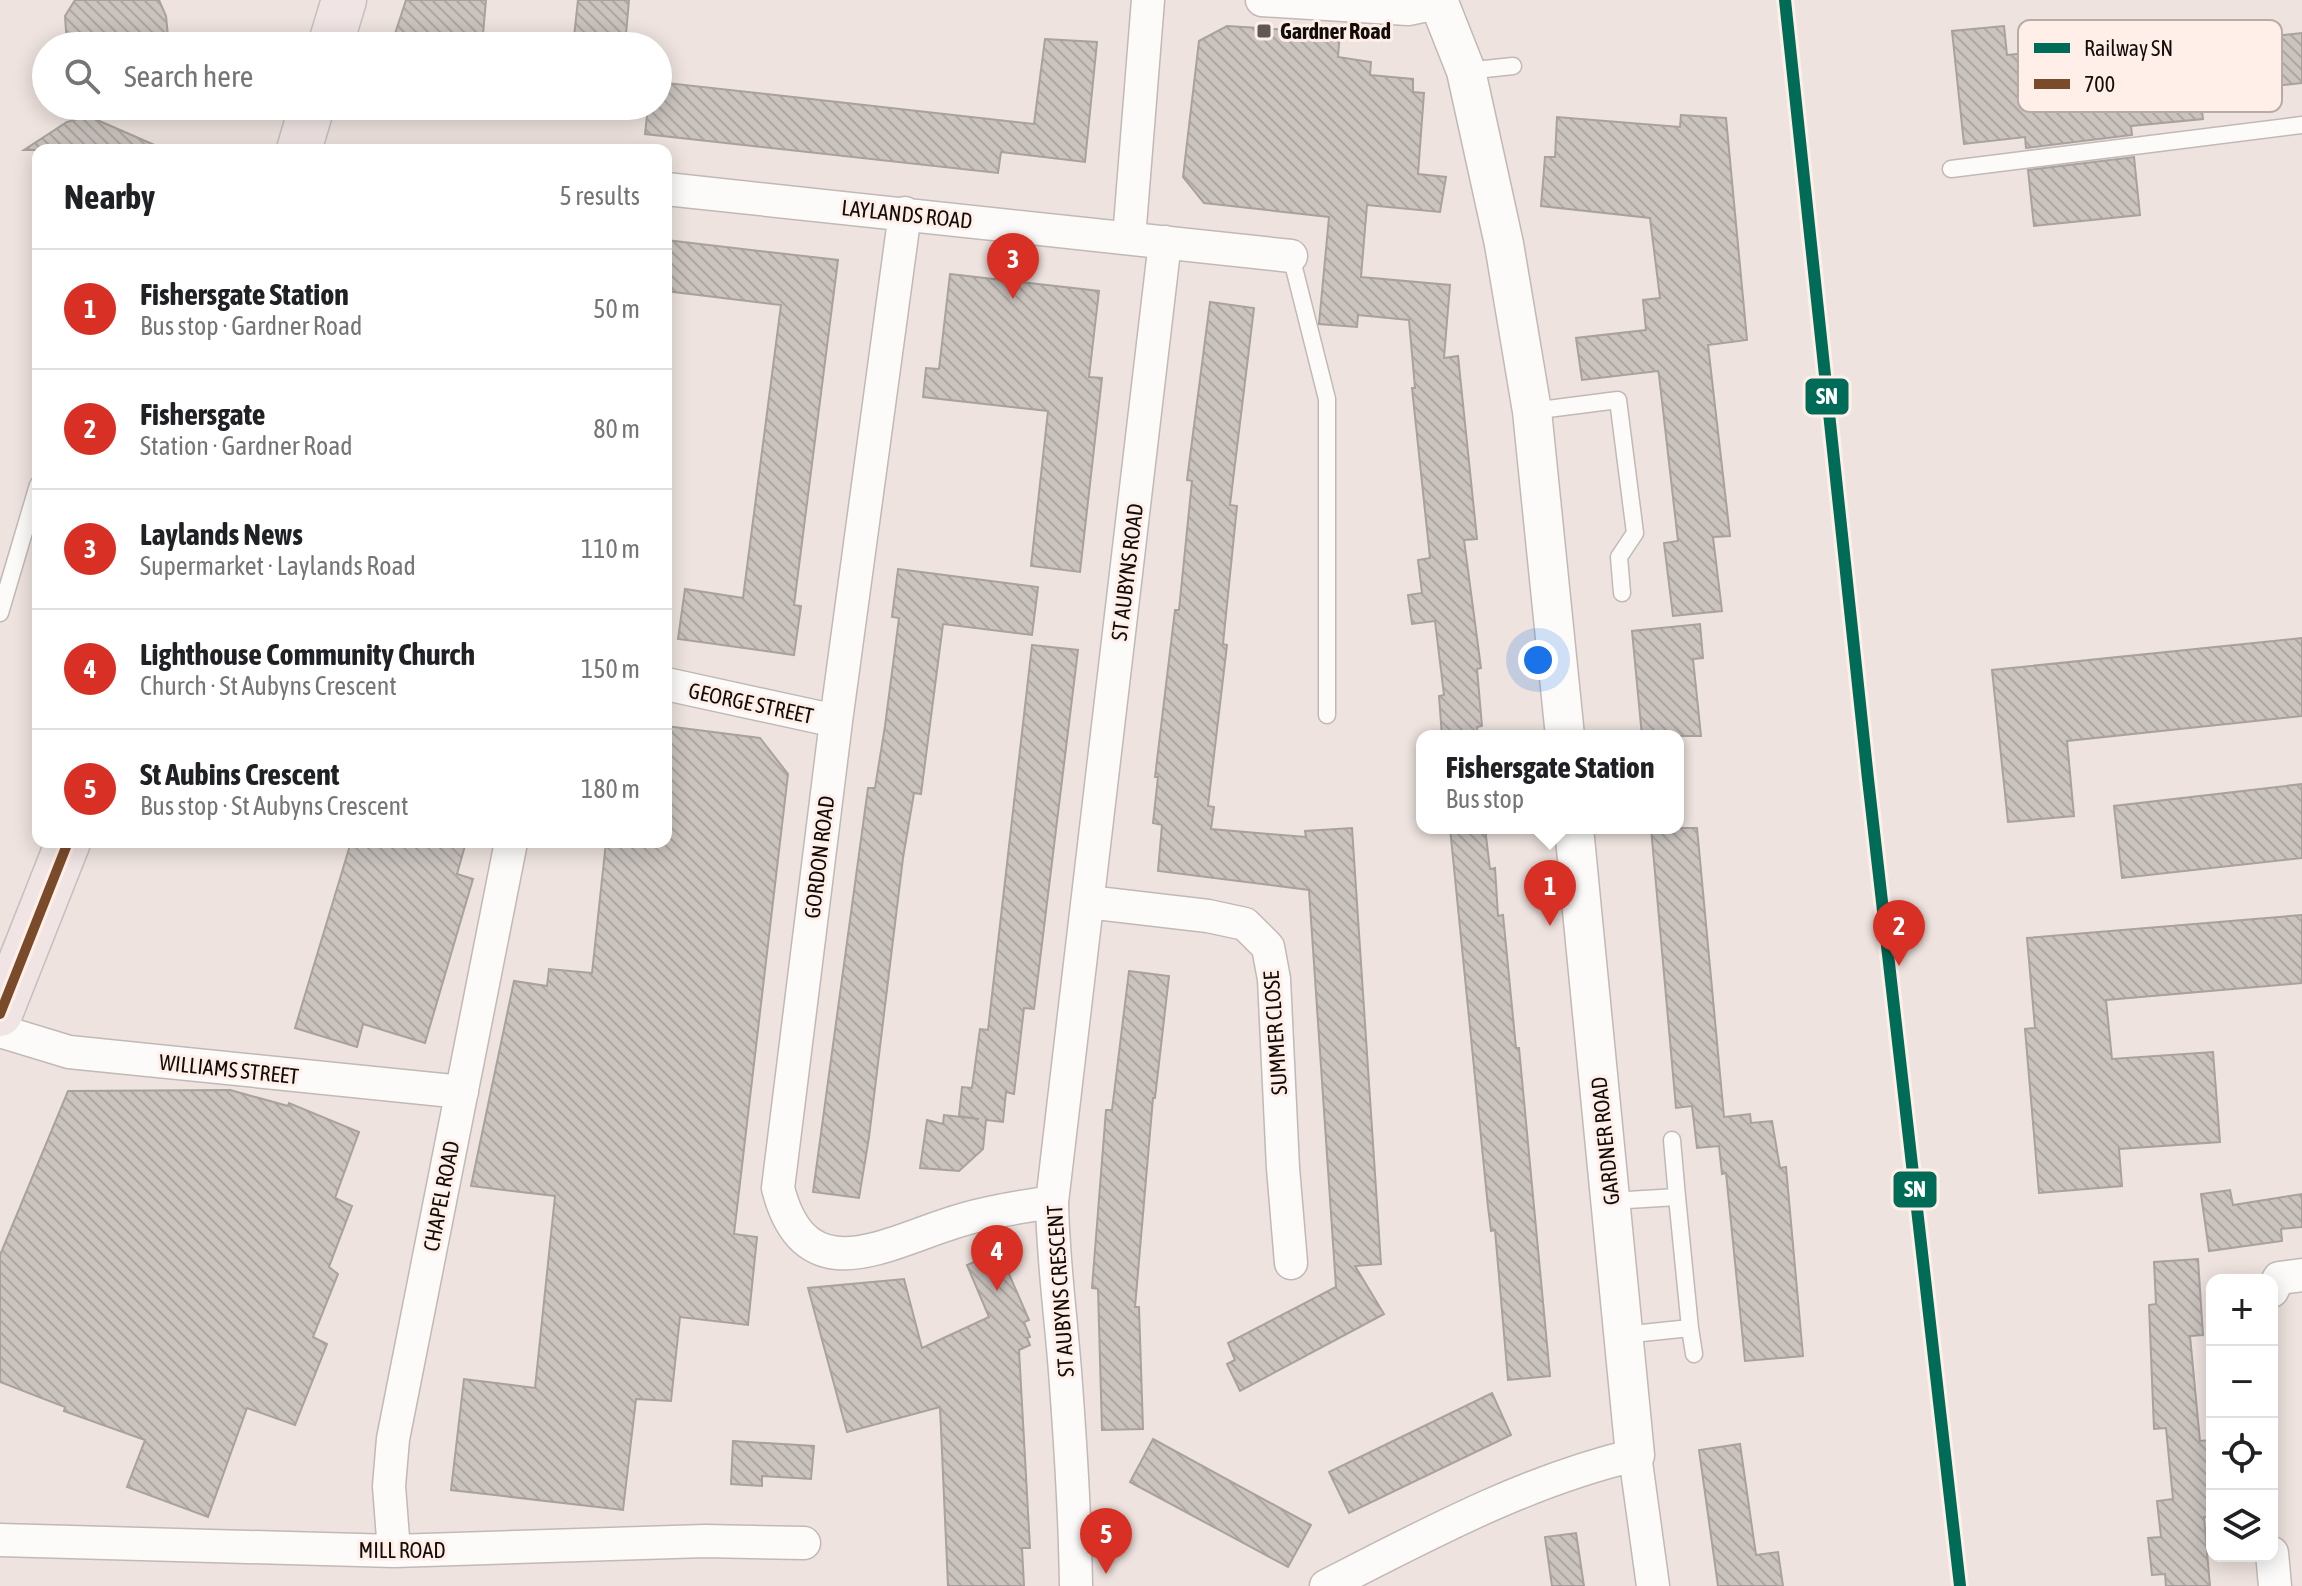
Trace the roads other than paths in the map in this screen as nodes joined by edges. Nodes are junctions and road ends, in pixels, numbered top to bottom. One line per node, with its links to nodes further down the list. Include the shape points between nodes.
1 (344, 0): 5 (main road)
2 (1148, 0): 14 (street)
3 (1262, 0): 4 (street, via 1408,9)
4 (1438, 2): 7 (street)
5 (334, 32)
6 (1513, 66): 7 (lane)
7 (1466, 71): 17 (street, via 1504,244)
8 (308, 120): 10 (main road)
9 (2302, 125): 11 (lane)
10 (301, 144)
11 (1951, 169)
12 (672, 190): 13 (street, LAYLANDS ROAD)
13 (905, 213): 14 (street, LAYLANDS ROAD); 23 (street, GORDON ROAD)
14 (1129, 238): 15 (street, LAYLANDS ROAD)
15 (1165, 242): 16 (street, LAYLANDS ROAD); 28 (street, ST AUBYNS ROAD)
16 (1291, 256): 22 (lane, via 1327,399)
17 (1532, 411): 19 (lane, via 1618,400 1635,533 1619,557); 24 (street)
18 (32, 505): 20 (lane)
19 (1622, 593)
20 (0, 613)
21 (672, 685): 23 (street, GEORGE STREET)
22 (1327, 715)
23 (836, 721): 35 (street, GORDON ROAD, via 778,1188 783,1206 792,1225 816,1245 850,1255 954,1222)
24 (1564, 730)
25 (1575, 834): 34 (street, GARDNER ROAD)
26 (66, 848): 29 (main road)
27 (510, 848): 31 (street, CHAPEL ROAD)
28 (1088, 902): 35 (street, ST AUBYNS CRESCENT); 36 (street, SUMMER CLOSE, via 1245,924 1268,947)
29 (0, 1014)
30 (0, 1031): 31 (street, WILLIAMS STREET, via 69,1052)
31 (462, 1092): 45 (street, CHAPEL ROAD, via 393,1439 389,1486)
32 (1672, 1140): 33 (lane)
33 (1677, 1197): 34 (lane); 39 (lane)
34 (1611, 1201): 40 (street, GARDNER ROAD)
35 (1052, 1202): 48 (street, ST AUBYNS CRESCENT)
36 (1291, 1263)
37 (2302, 1275): 38 (street)
38 (2278, 1280)
39 (1690, 1328): 40 (lane); 41 (lane)
40 (1623, 1335): 42 (street, GARDNER ROAD)
41 (1694, 1354)
42 (1635, 1455): 47 (street, via 1486,1505); 50 (street)
43 (0, 1540): 45 (street, MILL ROAD)
44 (804, 1543): 45 (street, MILL ROAD)
45 (394, 1551)
46 (2273, 1562): 51 (street)
47 (1364, 1577): 49 (street)
48 (1076, 1586)
49 (1326, 1586)
50 (1653, 1586)
51 (2275, 1586)

